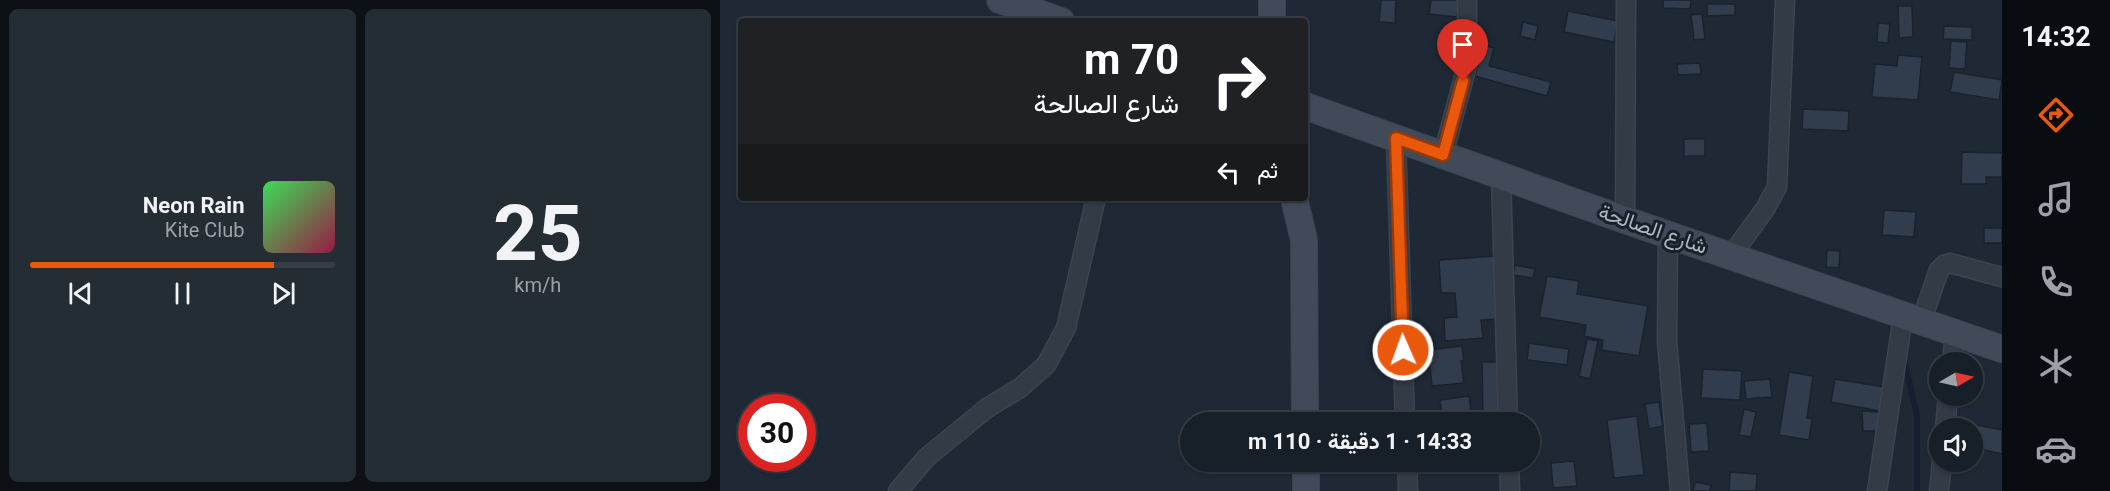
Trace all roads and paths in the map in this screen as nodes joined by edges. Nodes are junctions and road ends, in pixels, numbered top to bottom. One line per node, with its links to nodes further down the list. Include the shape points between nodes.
1 (1000, 0): 6 (main road)
2 (1272, 0): 7 (main road)
3 (1467, 0): 10 (street, via 1467,66)
4 (1626, 0): 14 (street)
5 (1785, 0): 16 (street, via 1777,187)
6 (1052, 18)
7 (1272, 18)
8 (1308, 107): 9 (main road, شارع الصالحة)
9 (1396, 138): 10 (main road, شارع الصالحة); 23 (street)
10 (1443, 155): 11 (main road, شارع الصالحة)
11 (1501, 175): 14 (main road, شارع الصالحة); 24 (street)
12 (1095, 201): 29 (street, via 1066,328 1046,365 926,458)
13 (1295, 201): 22 (main road, via 1304,240)
14 (1625, 220): 15 (main road, شارع الصالحة)
15 (1668, 233): 16 (main road, شارع الصالحة); 33 (street, via 1667,341)
16 (1731, 256): 18 (main road, شارع الصالحة)
17 (2002, 277): 18 (street, via 1950,263 1944,265)
18 (1912, 319): 19 (main road, شارع الصالحة); 34 (street)
19 (1955, 333): 20 (main road, شارع الصالحة); 21 (street)
20 (2002, 349)
21 (1953, 352)
22 (1305, 412)
23 (1406, 412)
24 (1508, 412)
25 (1306, 472): 30 (main road)
26 (1407, 472): 31 (street)
27 (1509, 472): 32 (street)
28 (1940, 472): 35 (street)
29 (898, 491)
30 (1306, 491)
31 (1408, 491)
32 (1510, 491)
33 (1680, 491)
34 (1878, 491)
35 (1939, 491)

